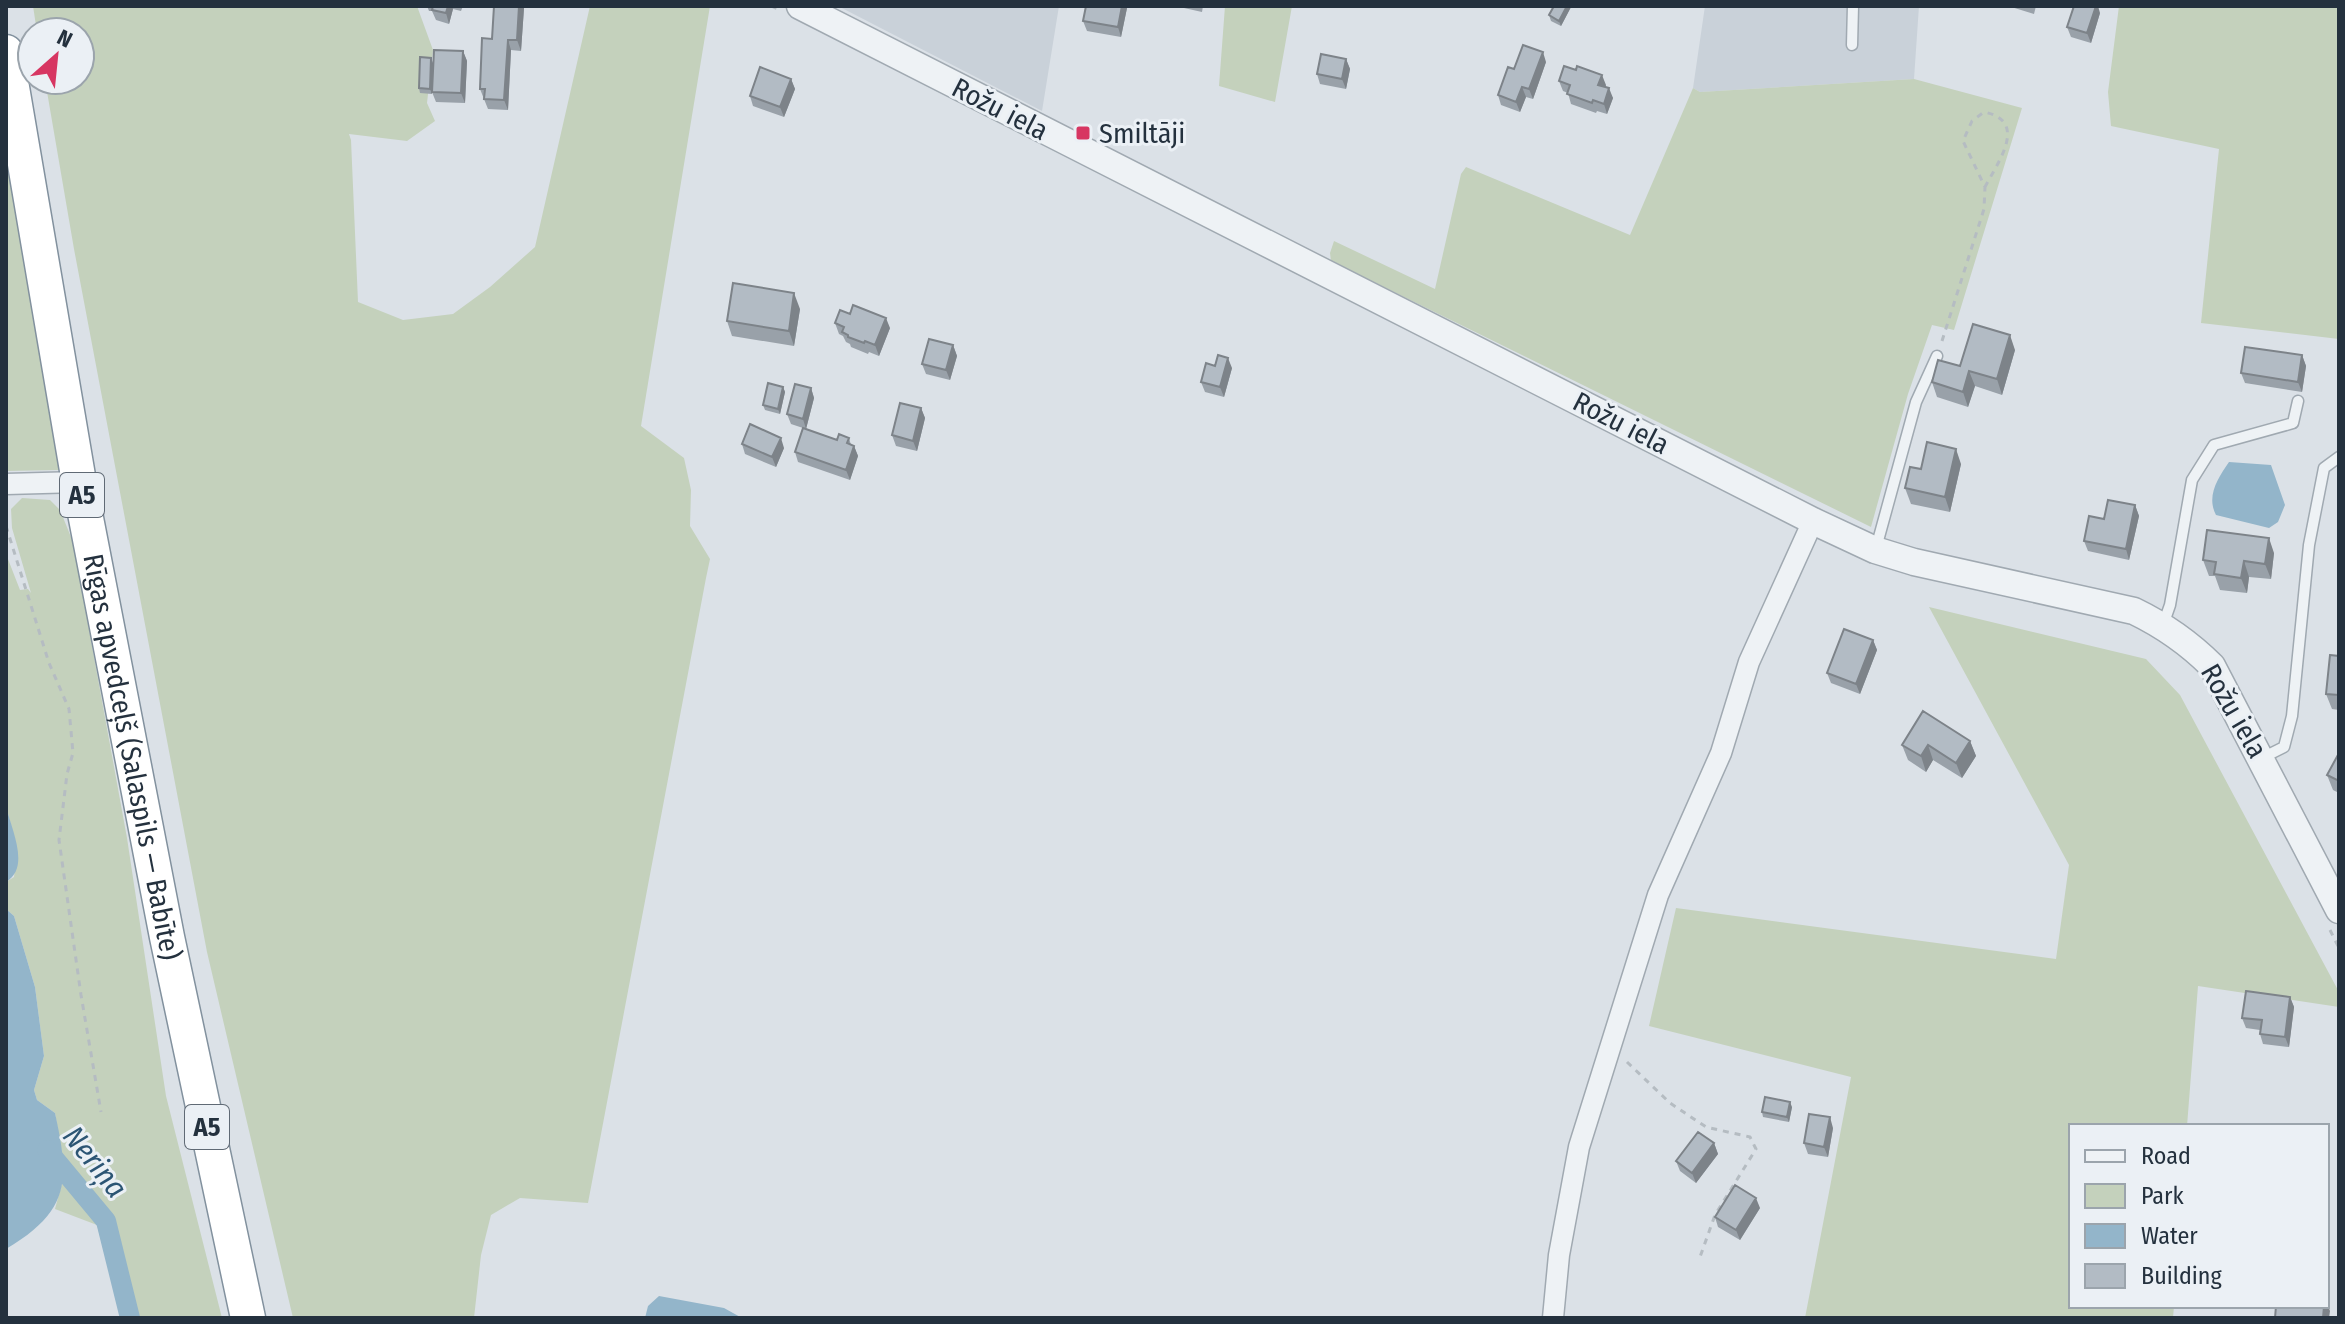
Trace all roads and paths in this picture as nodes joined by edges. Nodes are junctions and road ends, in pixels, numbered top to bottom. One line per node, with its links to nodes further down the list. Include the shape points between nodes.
1 (800, 6): 11 (street, Rožu iela)
2 (1853, 6): 3 (lane)
3 (1852, 45)
4 (6, 52): 9 (highway, Rīgas apvedceļš (Salaspils — Babīte) / A5)
5 (1985, 187): 5 (path, via 1963,141 1972,121 1984,112 1998,115 2009,133); 6 (path, via 1984,209)
6 (1937, 356): 13 (lane, via 1916,402)
7 (2298, 401): 14 (lane, via 2293,423 2214,445 2192,480)
8 (2339, 457): 15 (lane, via 2324,468 2312,530 2287,737 2284,747)
9 (79, 482): 10 (street); 20 (highway, Rīgas apvedceļš (Salaspils — Babīte) / A5)
10 (6, 484)
11 (1813, 521): 13 (street, Rožu iela); 17 (street, via 1749,662 1721,753 1658,895)
12 (6, 526): 18 (path, via 34,622 69,709 73,753 59,840)
13 (1875, 550): 14 (street, Rožu iela, via 2134,611)
14 (2163, 625): 15 (street, Rožu iela, via 2212,666)
15 (2262, 759): 16 (street, Rožu iela)
16 (2339, 910)
17 (1609, 1044): 19 (path, via 1670,1103 1706,1127 1750,1137 1756,1149 1715,1215); 21 (street, via 1579,1147)
18 (101, 1112)
19 (1700, 1257)
20 (248, 1318)
21 (1553, 1318)

